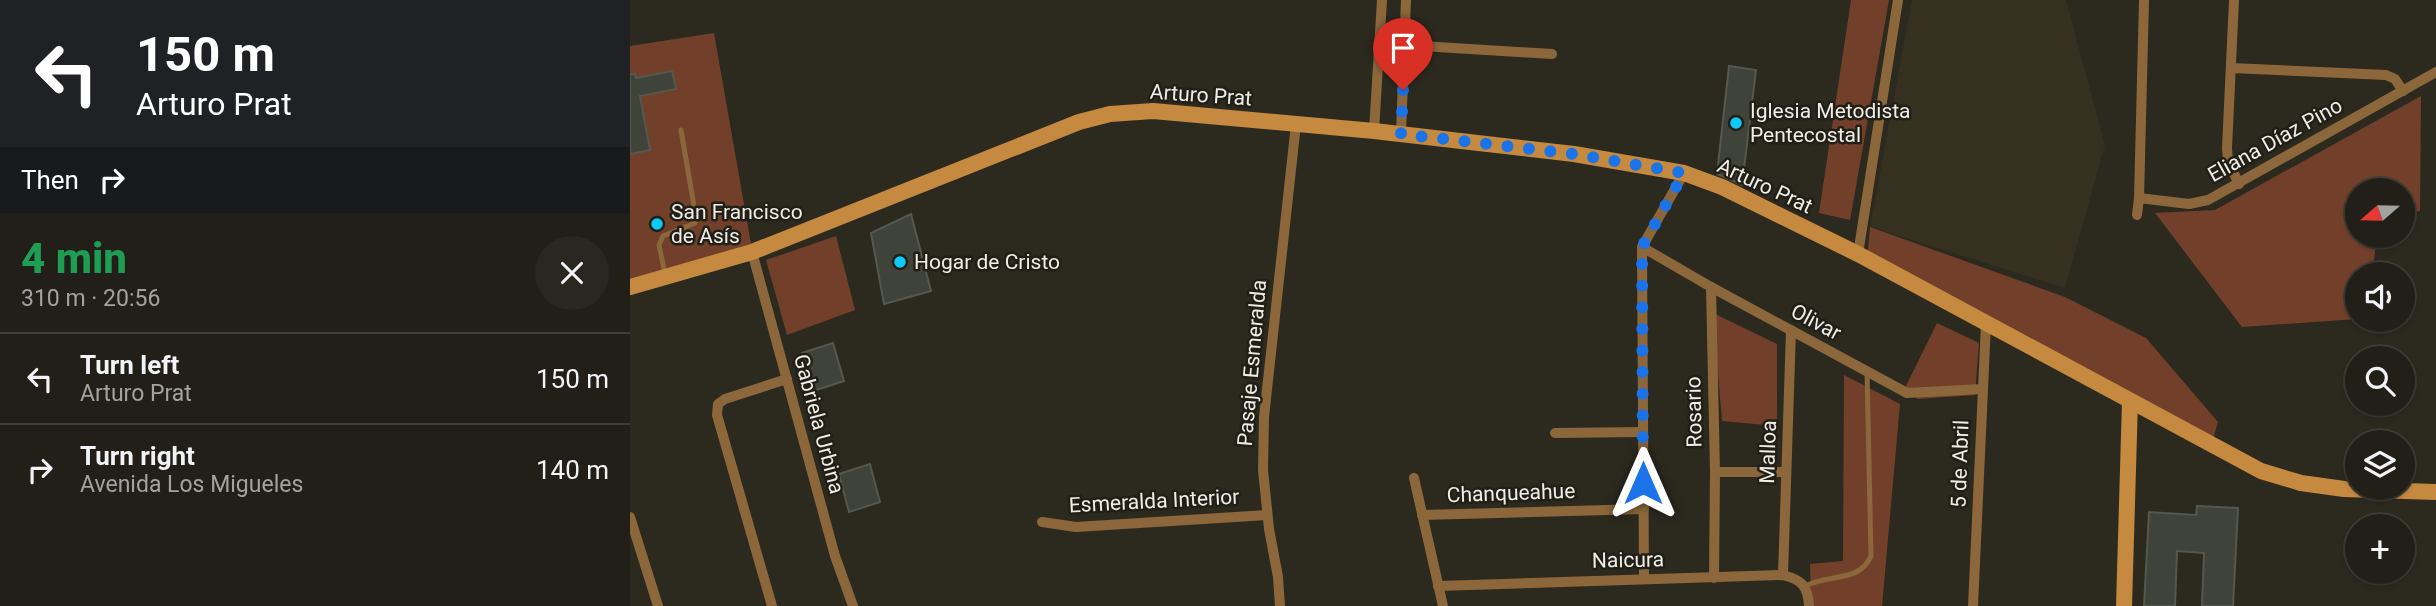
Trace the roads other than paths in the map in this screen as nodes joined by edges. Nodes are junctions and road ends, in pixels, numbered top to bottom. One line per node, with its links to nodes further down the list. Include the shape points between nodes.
1 (1382, 0): 13 (street)
2 (1406, 0): 6 (street)
3 (1898, 0): 21 (street)
4 (2144, 0): 17 (street)
5 (2234, 0): 8 (street)
6 (1405, 45): 7 (street); 14 (street)
7 (1552, 54)
8 (2231, 68): 10 (street, via 2386,75); 16 (street, via 2227,149)
9 (2436, 72): 10 (street, Eliana Díaz Pino)
10 (2403, 91): 16 (street, Eliana Díaz Pino)
11 (1296, 124): 13 (main road, Arturo Prat); 20 (main road, Arturo Prat, via 1153,111 1099,117); 38 (street, Pasaje Esmeralda, via 1264,417)
12 (681, 130): 22 (lane, via 696,218 663,236 659,245)
13 (1374, 131): 14 (main road, Arturo Prat)
14 (1401, 134): 15 (main road, Arturo Prat, via 1574,154)
15 (1684, 173): 19 (street); 21 (main road, Arturo Prat)
16 (2239, 184): 17 (street, Eliana Díaz Pino, via 2189,204)
17 (2139, 198): 18 (street)
18 (2137, 215)
19 (1642, 247): 24 (street, Olivar); 31 (street)
20 (752, 252): 22 (main road, Arturo Prat); 28 (street, Gabriela Urbina)
21 (1858, 254): 25 (main road, Arturo Prat)
22 (666, 277): 23 (main road, Arturo Prat)
23 (630, 287)
24 (1711, 287): 26 (street, Olivar); 33 (street, Rosario)
25 (1986, 324): 29 (street, 5 de Abril); 30 (main road, Arturo Prat)
26 (1791, 330): 27 (street, Olivar); 34 (street, Malloa)
27 (1867, 371): 29 (street, Olivar, via 1908,393); 46 (lane, via 1871,556 1856,574 1817,580)
28 (787, 379): 48 (street, via 725,399 718,404 717,415); 49 (street, Gabriela Urbina)
29 (1982, 389): 52 (street, 5 de Abril)
30 (2130, 401): 36 (main road, Arturo Prat, via 2274,475 2344,489); 53 (main road)
31 (1643, 432): 32 (street); 37 (street)
32 (1555, 433)
33 (1715, 472): 34 (street); 44 (street, Rosario)
34 (1786, 472): 42 (street, Malloa)
35 (1414, 478): 39 (street)
36 (2436, 492)
37 (1644, 509): 39 (street, Chanqueahue); 43 (street)
38 (1267, 515): 41 (street, Esmeralda Interior, via 1076,527); 50 (street, Pasaje Esmeralda)
39 (1422, 515): 45 (street)
40 (630, 517): 47 (street)
41 (1042, 522)
42 (1783, 575): 44 (street, Naicura); 46 (street, Naicura, via 1800,580)
43 (1644, 578): 44 (street, Naicura); 45 (street, Naicura)
44 (1714, 578)
45 (1438, 586): 51 (street)
46 (1807, 596)
47 (658, 606)
48 (772, 606)
49 (853, 606)
50 (1280, 606)
51 (1443, 606)
52 (1973, 606)
53 (2124, 606)

